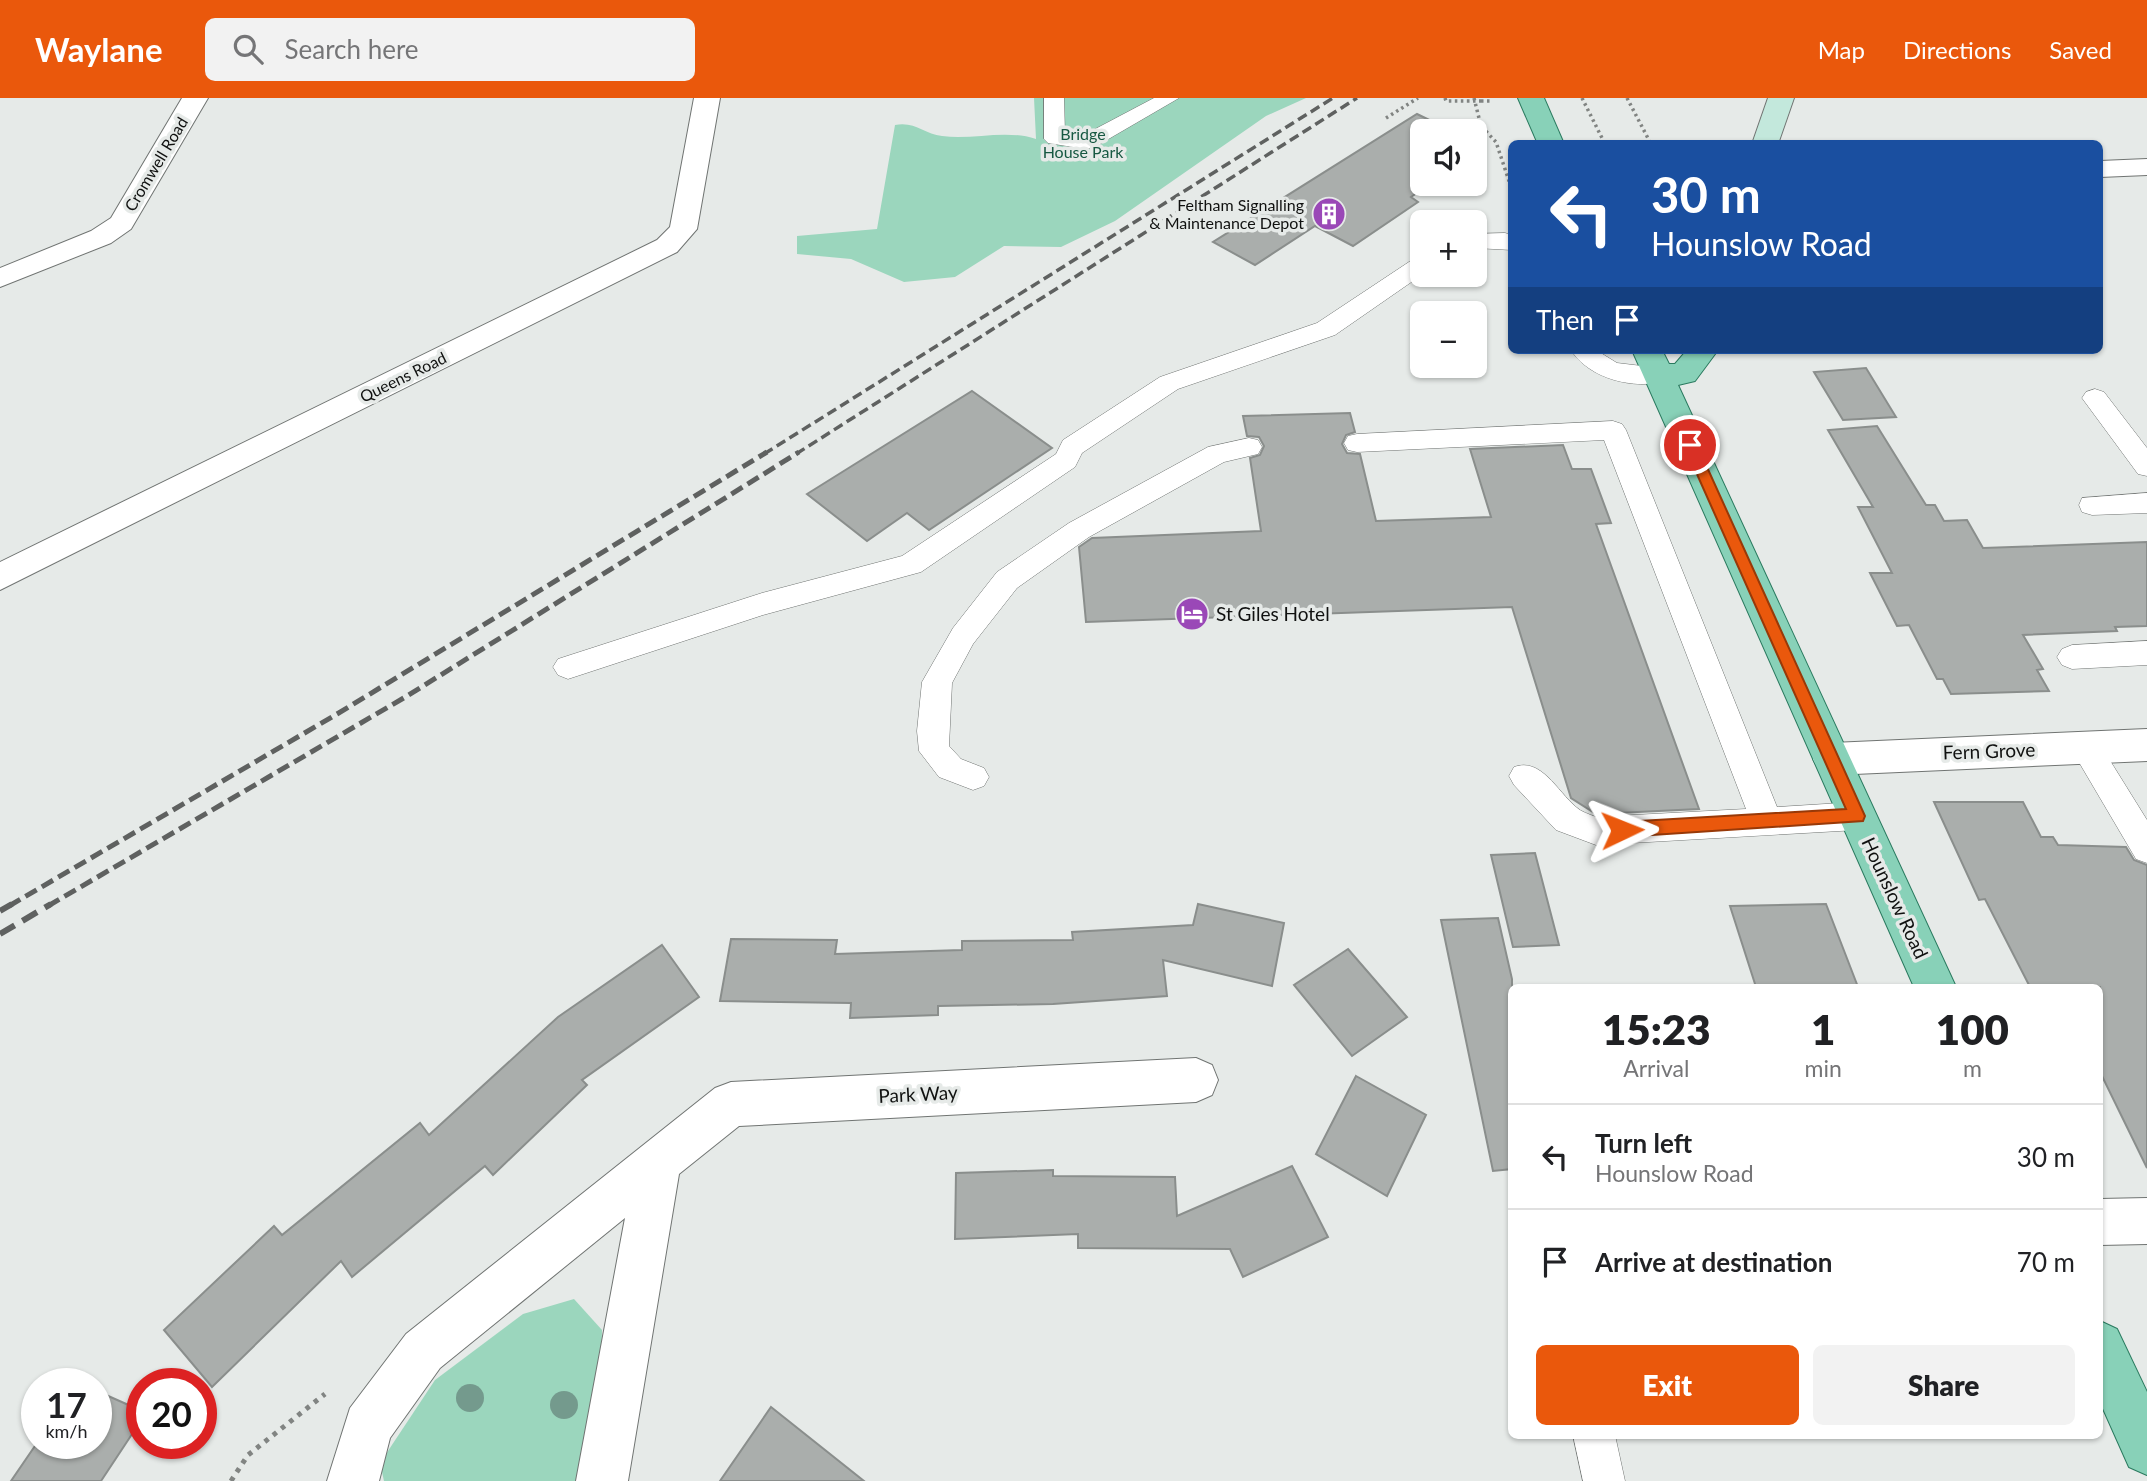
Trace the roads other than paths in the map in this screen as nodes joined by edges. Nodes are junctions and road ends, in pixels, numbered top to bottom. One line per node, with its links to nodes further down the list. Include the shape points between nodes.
1 (195, 98): 14 (street, Cromwell Road, via 121,223 101,237)
2 (707, 98): 24 (street, Queens Road, via 683,229 667,246)
3 (1054, 98): 4 (lane, via 1055,139 1085,143)
4 (1169, 98)
5 (1531, 98): 7 (main road)
6 (1781, 98): 8 (main road)
7 (1549, 140)
8 (1766, 140)
9 (2147, 167): 10 (street)
10 (2103, 169)
11 (1487, 241): 12 (lane)
12 (1508, 241)
13 (1410, 272): 27 (lane, via 1326,329 1169,383 1072,447 1066,460 911,564 762,604)
14 (0, 278)
15 (1586, 354): 17 (lane, via 1593,364 1630,374)
16 (1700, 354): 17 (main road, via 1684,374)
17 (1652, 362): 30 (main road, Hounslow Road)
18 (2095, 398): 21 (lane)
19 (1357, 443): 34 (lane, via 1613,430)
20 (1249, 447): 31 (lane, via 1217,454 1102,517 1007,580 963,636 937,682 934,751 950,768)
21 (2147, 467)
22 (2147, 503): 23 (lane)
23 (2092, 505)
24 (0, 577)
25 (2147, 653): 26 (lane)
26 (2072, 657)
27 (568, 667)
28 (2147, 744): 29 (street, Fern Grove)
29 (2085, 747): 30 (street, Fern Grove); 35 (lane)
30 (1832, 759): 33 (main road, Hounslow Road)
31 (973, 776)
32 (1525, 776): 34 (lane, via 1567,820 1596,831)
33 (1857, 816): 34 (lane); 36 (main road, Hounslow Road)
34 (1767, 822)
35 (2147, 849)
36 (1934, 984)
37 (1196, 1080): 38 (street, Park Way, via 731,1104)
38 (659, 1160): 44 (street, Park Way, via 423,1351 368,1426); 45 (street)
39 (2147, 1221): 40 (street)
40 (2103, 1222)
41 (2103, 1353): 43 (main road)
42 (1595, 1439): 46 (lane)
43 (2147, 1449)
44 (353, 1481)
45 (602, 1481)
46 (1604, 1481)

